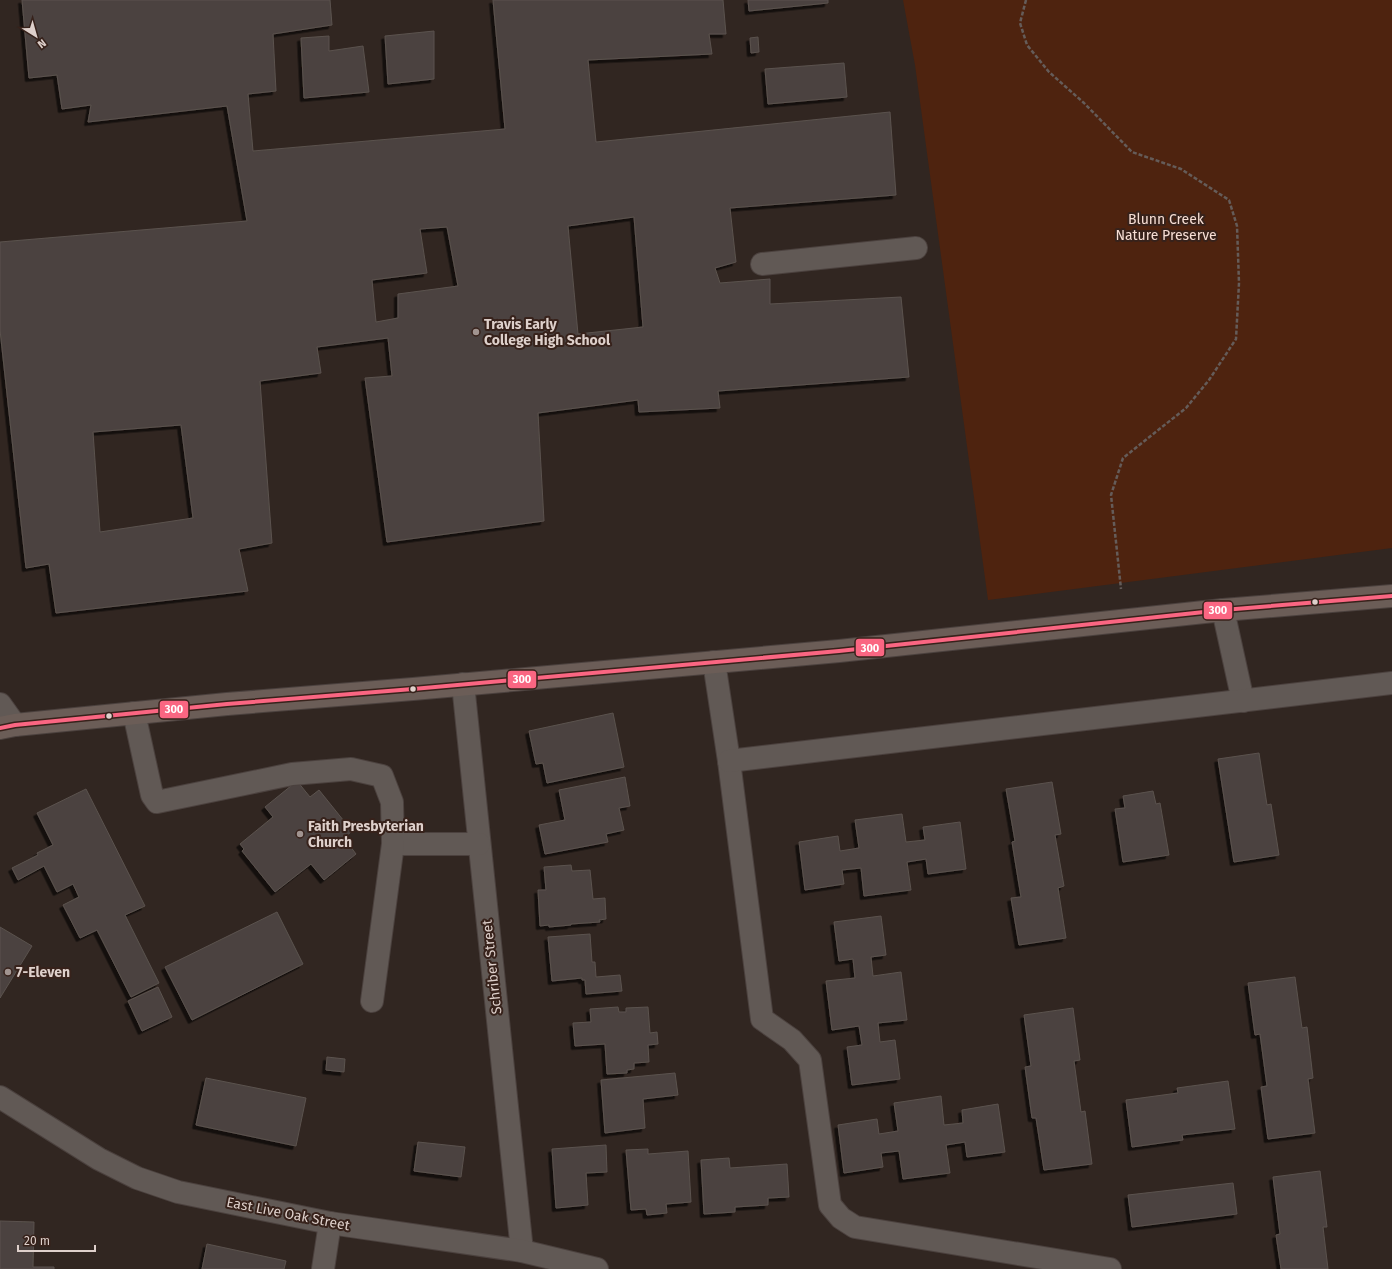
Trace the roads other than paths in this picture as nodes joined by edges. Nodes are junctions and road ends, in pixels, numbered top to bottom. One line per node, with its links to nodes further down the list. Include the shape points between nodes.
1 (916, 248): 2 (street)
2 (762, 264)
3 (1392, 596): 4 (main road)
4 (1223, 610): 5 (main road); 8 (street)
5 (714, 662): 7 (main road); 12 (street)
6 (1392, 683): 8 (street)
7 (462, 684): 10 (main road); 14 (street, Schriber Street)
8 (1243, 701): 12 (street)
9 (0, 704): 11 (street)
10 (134, 713): 11 (main road); 13 (street, via 152,795 157,802 292,774 351,769 382,776 392,802)
11 (7, 727)
12 (729, 761): 21 (street, via 762,1019 792,1040 810,1060 830,1205 841,1218 855,1227)
13 (393, 844): 14 (street); 15 (street)
14 (479, 844): 18 (street, Schriber Street)
15 (372, 1001)
16 (0, 1097): 17 (street, East Live Oak Street, via 99,1159 137,1178 178,1192)
17 (330, 1223): 18 (street, East Live Oak Street); 19 (street)
18 (522, 1251): 20 (street, East Live Oak Street)
19 (322, 1269)
20 (597, 1269)
21 (1110, 1269)

